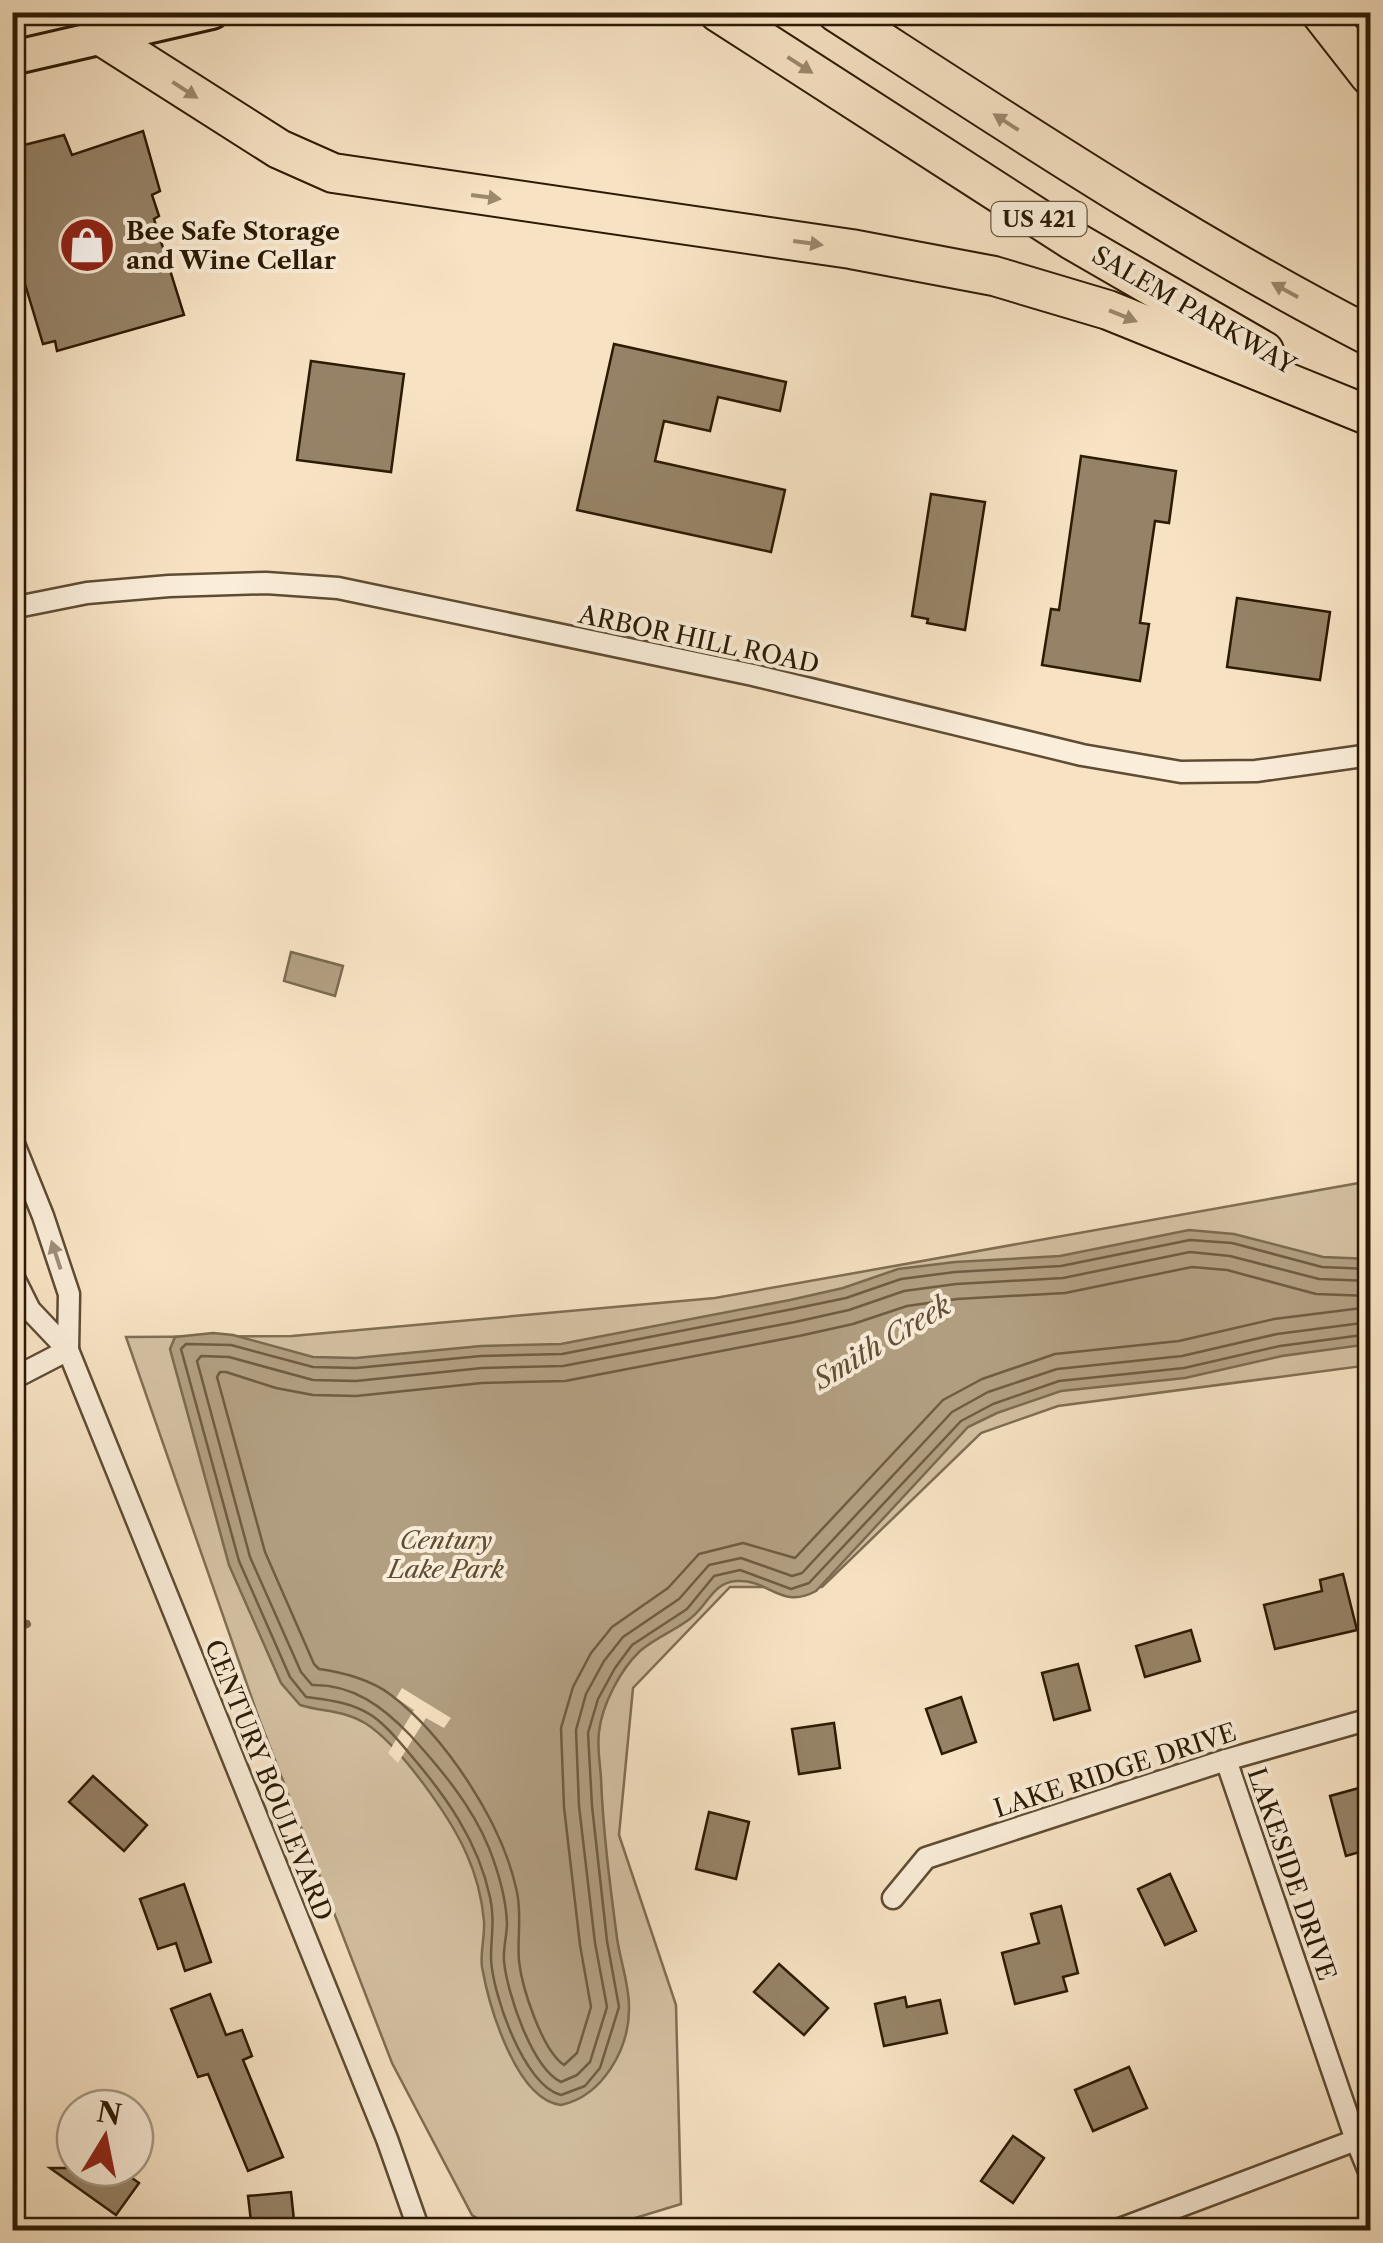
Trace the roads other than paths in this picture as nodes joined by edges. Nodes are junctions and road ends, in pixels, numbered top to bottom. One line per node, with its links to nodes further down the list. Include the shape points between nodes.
1 (212, 12): 5 (main road)
2 (718, 12): 9 (highway, SALEM PARKWAY / US 421, one-way to 9, via 1072,240)
3 (836, 12): 8 (highway, US 421, one-way to 3, via 1105,186)
4 (1320, 12): 7 (highway)
5 (90, 25): 6 (main road); 10 (highway, one-way to 10, via 278,150 333,173 994,276 1108,310)
6 (12, 58)
7 (1370, 76)
8 (1370, 336)
9 (1370, 407)
10 (1370, 416)
11 (12, 608): 12 (street, ARBOR HILL ROAD, via 169,586 338,588 1162,769 1256,771)
12 (1370, 755)
13 (12, 1140): 15 (street, CENTURY BOULEVARD, one-way to 13, via 68,1294)
14 (12, 1274): 15 (street, CENTURY BOULEVARD, via 30,1310)
15 (68, 1350): 16 (street); 22 (street, CENTURY BOULEVARD)
16 (12, 1379)
17 (1370, 1719): 18 (street, LAKE RIDGE DRIVE)
18 (1226, 1760): 19 (street, LAKE RIDGE DRIVE, via 926,1858); 20 (street, LAKESIDE DRIVE)
19 (892, 1898)
20 (1356, 2140): 21 (street, LAKESIDE DRIVE); 23 (street)
21 (1370, 2174)
22 (419, 2230)
23 (1117, 2230)

